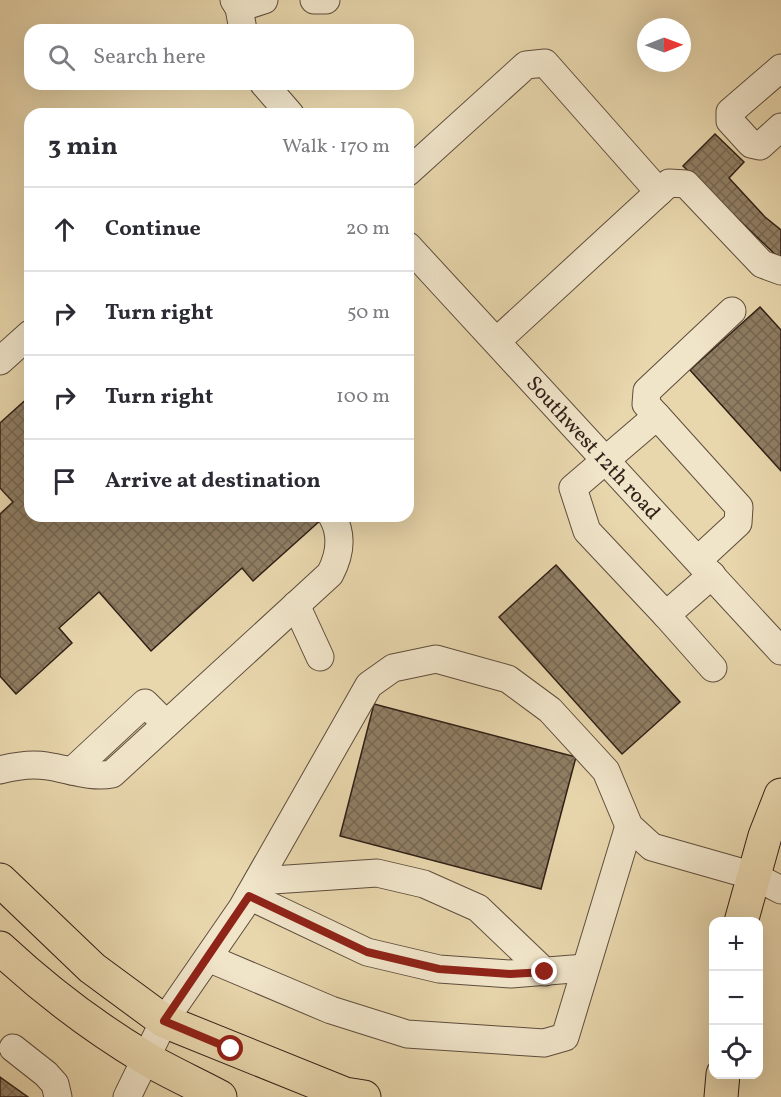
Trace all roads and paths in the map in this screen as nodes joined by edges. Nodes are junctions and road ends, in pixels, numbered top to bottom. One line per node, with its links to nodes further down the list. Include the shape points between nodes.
1 (314, 0): 2 (street)
2 (326, 0)
3 (781, 68): 6 (street, via 730,112 730,121 751,144 760,146)
4 (269, 90): 5 (street)
5 (285, 108)
6 (781, 127)
7 (414, 167): 8 (street, via 526,65 545,63)
8 (659, 192): 10 (street, via 669,183 686,184 762,264); 13 (street)
9 (414, 252): 13 (street, Southwest 12th road)
10 (781, 271)
11 (732, 311): 15 (street, via 646,391 646,404)
12 (24, 339): 14 (street)
13 (497, 341): 16 (street, Southwest 12th road)
14 (0, 361)
15 (657, 416): 16 (street); 18 (street, via 739,507 738,523)
16 (606, 460): 18 (street, Southwest 12th road); 20 (street, via 573,488 587,531)
17 (334, 522): 19 (street, via 339,538 338,558 330,574)
18 (705, 568): 20 (street); 21 (street, Southwest 12th road)
19 (296, 605): 22 (street); 24 (street, via 112,774 99,776 44,765)
20 (666, 615): 23 (street)
21 (781, 651)
22 (320, 657)
23 (713, 668)
24 (0, 770)
25 (781, 795): 28 (main road, via 765,836)
26 (629, 826): 28 (street, via 652,847); 29 (street, via 606,771 550,710 508,679 436,659 393,668 369,685); 33 (street)
27 (0, 880): 35 (main road, via 92,968)
28 (772, 881): 30 (main road)
29 (253, 888): 32 (street); 34 (street, via 367,952 439,969); 34 (street, via 377,873 424,884 478,908)
30 (744, 917)
31 (0, 948): 37 (main road, via 83,1016)
32 (208, 958): 33 (street, via 331,1010 407,1034 544,1043 565,1037); 35 (street)
33 (585, 968): 34 (street)
34 (545, 972)
35 (164, 1021): 37 (street); 42 (main road, via 345,1094)
36 (13, 1048): 39 (street, via 50,1078)
37 (147, 1059): 40 (street); 41 (main road)
38 (723, 1079): 43 (main road)
39 (58, 1097)
40 (127, 1097)
41 (220, 1097)
42 (364, 1097)
43 (721, 1097)

